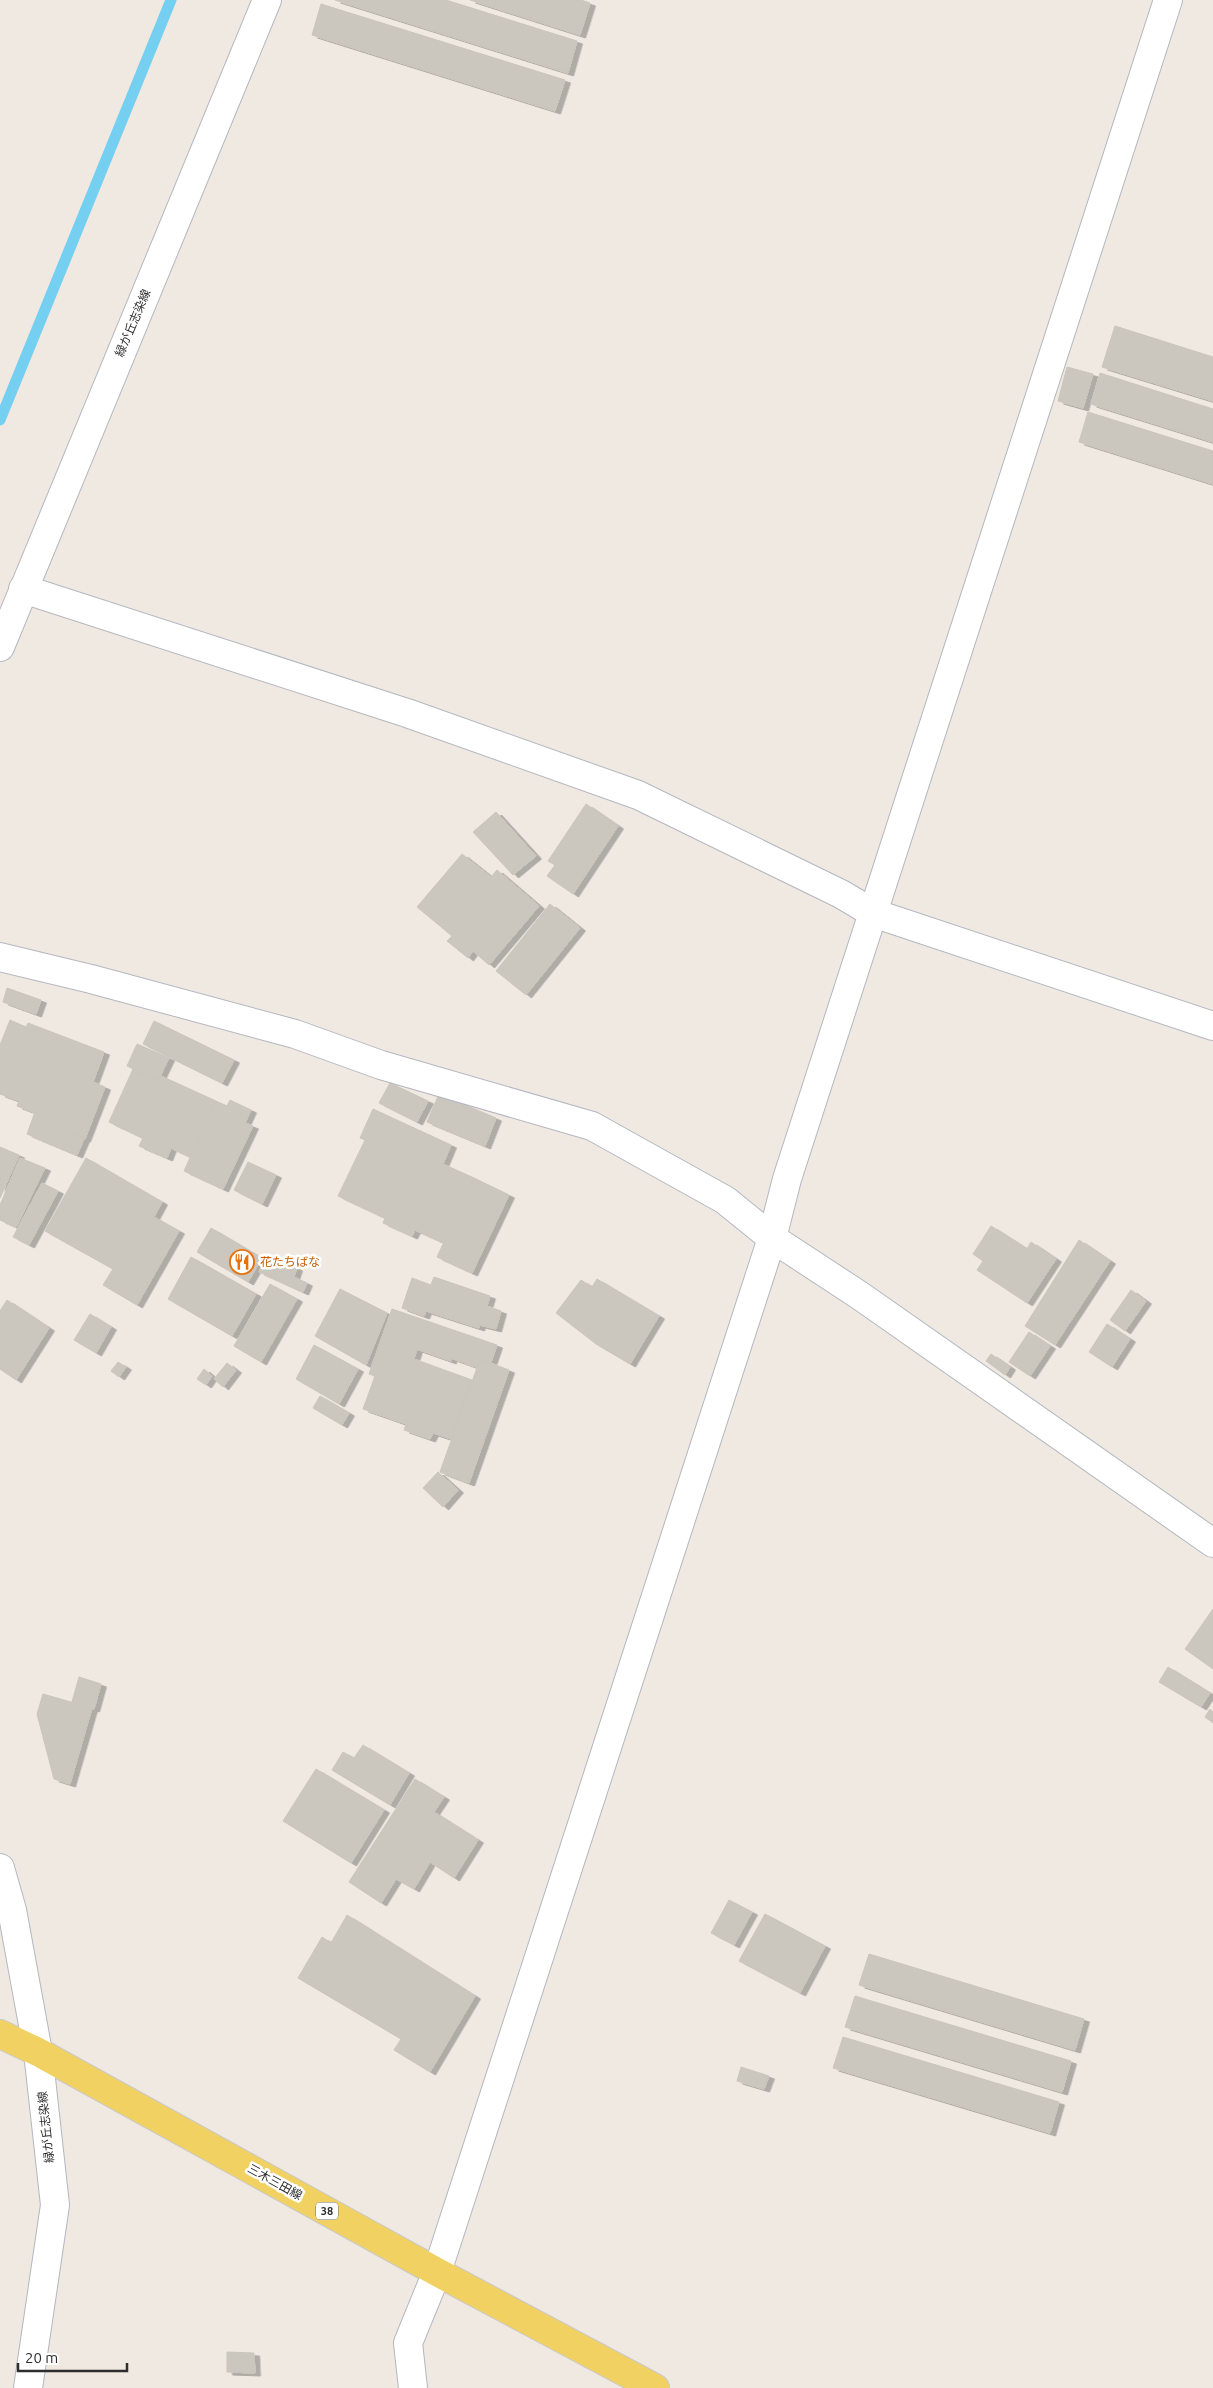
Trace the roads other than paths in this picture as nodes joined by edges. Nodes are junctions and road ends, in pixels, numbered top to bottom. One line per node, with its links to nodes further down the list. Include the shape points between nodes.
1 (267, 0): 3 (street, 緑が丘志染線)
2 (1168, 0): 5 (street)
3 (23, 589): 4 (street, 緑が丘志染線); 5 (street, via 407,713 638,795 841,894)
4 (0, 647)
5 (873, 914): 7 (street); 8 (street, via 787,1179)
6 (0, 957): 8 (street, via 295,1034 381,1065 592,1126 725,1200)
7 (1213, 1026)
8 (772, 1238): 9 (street, via 859,1295); 13 (street)
9 (1213, 1543)
10 (0, 1868): 12 (street, 緑が丘志染線, via 12,1910)
11 (0, 2034): 12 (main road, 三木三田線 / 38)
12 (38, 2052): 13 (main road, 三木三田線 / 38); 14 (street, 緑が丘志染線, via 55,2205)
13 (437, 2272): 15 (street, via 408,2344); 16 (main road, 三木三田線 / 38)
14 (28, 2388)
15 (413, 2388)
16 (655, 2388)

